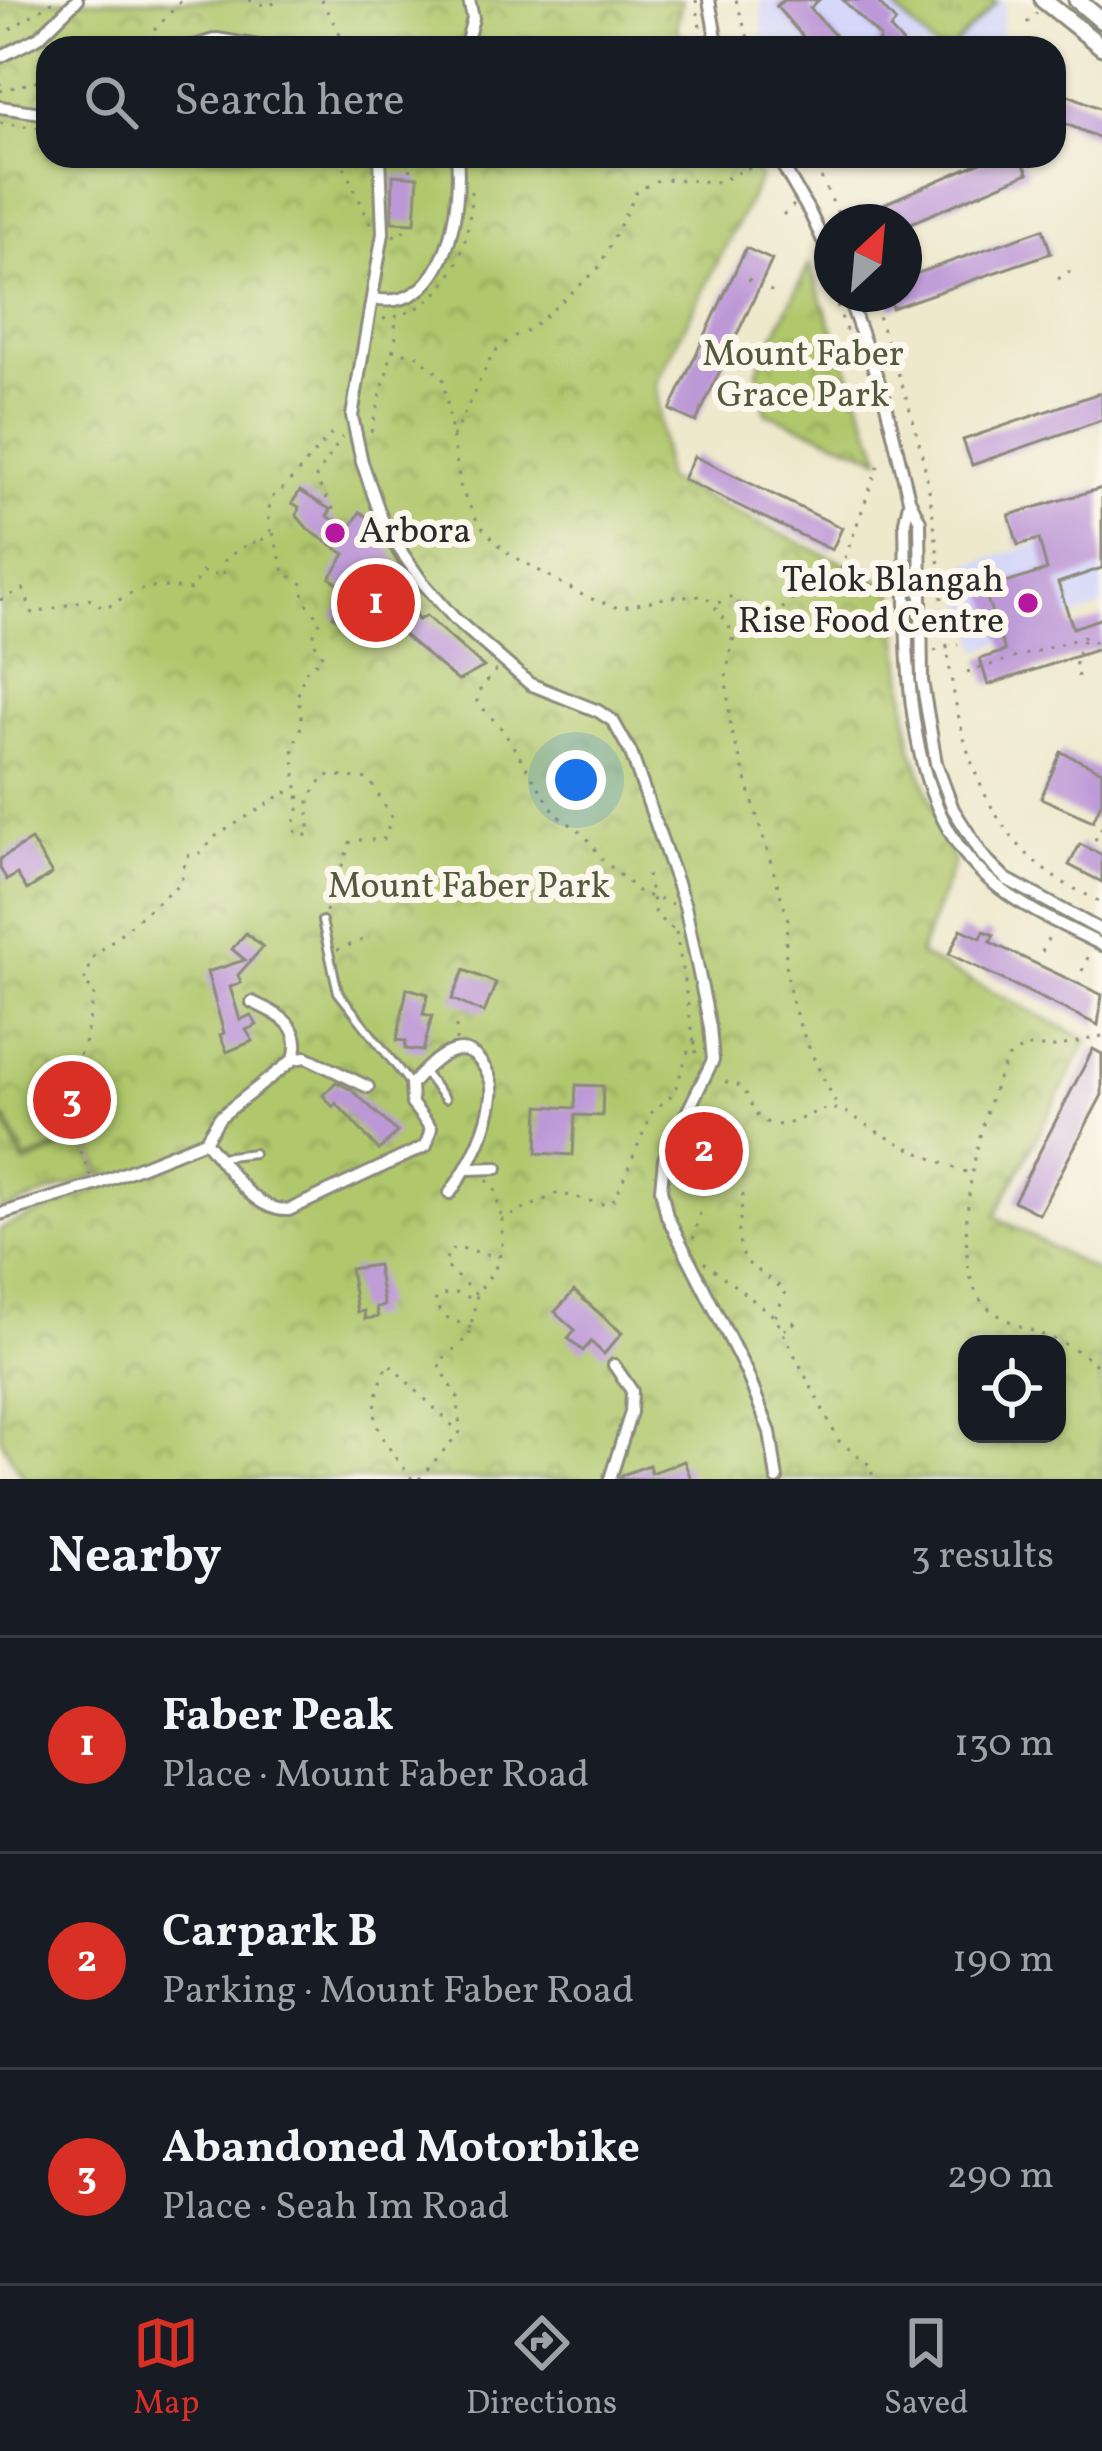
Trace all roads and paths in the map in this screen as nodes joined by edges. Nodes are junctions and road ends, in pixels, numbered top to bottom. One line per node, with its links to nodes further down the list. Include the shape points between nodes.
1 (55, 0): 22 (path)
2 (77, 0): 15 (street)
3 (182, 0): 16 (path)
4 (249, 0): 5 (path)
5 (282, 0)
6 (312, 0): 13 (path)
7 (470, 0): 18 (street)
8 (696, 0): 19 (path)
9 (709, 0): 20 (street)
10 (736, 0): 21 (path)
11 (1043, 0): 24 (main road)
12 (1077, 0): 14 (main road)
13 (321, 1): 17 (path)
14 (1102, 21)
15 (40, 36)
16 (151, 36)
17 (340, 36)
18 (468, 36)
19 (701, 36)
20 (716, 36)
21 (747, 36)
22 (0, 37)
23 (36, 39): 25 (street)
24 (1102, 47)
25 (0, 57)
26 (0, 68): 28 (path)
27 (36, 81): 28 (path)
28 (1, 90)
29 (0, 106): 30 (street)
30 (36, 113)
31 (0, 123): 32 (path)
32 (36, 128)
33 (344, 168): 43 (path)
34 (380, 168): 50 (street)
35 (411, 168): 40 (path)
36 (458, 168): 50 (street, via 457,215 428,281 413,296)
37 (749, 168): 57 (path, via 718,182 660,179 637,190 598,269 493,353)
38 (777, 168): 45 (street)
39 (817, 168): 42 (path)
40 (411, 176)
41 (795, 204): 44 (path)
42 (834, 204)
43 (365, 215)
44 (783, 215)
45 (814, 230)
46 (1070, 271): 48 (path)
47 (748, 279): 49 (path)
48 (1058, 279)
49 (776, 294)
50 (374, 299): 73 (street, via 352,416 379,511 423,583)
51 (853, 312): 59 (street)
52 (377, 320): 53 (path, via 395,317)
53 (392, 350): 55 (path); 57 (path, via 418,356 443,379)
54 (338, 429): 61 (path, via 271,498)
55 (371, 433)
56 (343, 436): 60 (path, via 315,478)
57 (451, 441): 63 (path, via 461,490 506,552 619,608 694,594)
58 (878, 466): 64 (path, via 840,572)
59 (909, 500): 76 (street, via 920,521 920,654); 77 (street)
60 (336, 521)
61 (272, 530): 62 (path, via 225,559 223,576 202,572 191,590 138,587 105,609 89,599 33,614 24,589); 78 (path, via 284,572 304,585 303,599 321,620 312,638 322,656 305,672 298,695)
62 (0, 600)
63 (716, 604): 64 (path, via 736,599); 66 (path)
64 (751, 634): 66 (path)
65 (1084, 637): 68 (path); 71 (path); 72 (path)
66 (732, 640): 106 (path, via 731,729 788,920 785,979 803,1038)
67 (958, 645): 69 (path)
68 (1102, 646)
69 (946, 648)
70 (502, 664): 83 (path, via 477,694 479,706 556,814)
71 (968, 672)
72 (1078, 677)
73 (530, 684): 74 (lane); 133 (street, via 598,711 623,734 685,906 713,1060 664,1159 661,1189 678,1244 746,1371 770,1432)
74 (531, 699)
75 (960, 718): 84 (path, via 982,789 1011,837 1047,872)
76 (932, 722): 77 (street); 87 (street, via 945,790 983,856 1031,896)
77 (913, 724): 89 (street, via 923,769 956,842 994,885)
78 (298, 797): 79 (path); 79 (path, via 292,827 309,836); 113 (path, via 286,792 186,856 181,882 94,956 82,984 95,990 85,1041 59,1104)
79 (309, 798): 85 (path, via 326,775 369,779 392,818 383,840 350,840)
80 (1102, 827): 81 (path)
81 (1095, 840)
82 (647, 875): 83 (path)
83 (656, 901): 98 (path, via 656,916 676,932)
84 (1102, 903)
85 (322, 921): 90 (lane)
86 (1051, 932): 91 (path)
87 (1102, 932)
88 (368, 938): 90 (path)
89 (1102, 945)
90 (329, 952): 103 (lane, via 338,992)
91 (1042, 952)
92 (1089, 955): 93 (path)
93 (1082, 971)
94 (252, 1002): 99 (street, via 294,1029)
95 (456, 1022): 97 (path)
96 (1102, 1036): 112 (path, via 1024,1047 1008,1058)
97 (456, 1042)
98 (694, 1043): 101 (path); 118 (path, via 674,1093 652,1112 615,1199 602,1204 558,1193)
99 (295, 1059): 104 (street); 107 (street, via 220,1117)
100 (423, 1071): 103 (street); 105 (lane); 111 (street, via 463,1049 488,1072 492,1096)
101 (700, 1072)
102 (725, 1082): 106 (path, via 742,1085 757,1117 775,1125)
103 (411, 1085): 109 (street, via 412,1105 431,1128 426,1146 289,1210 257,1201)
104 (368, 1087)
105 (446, 1099)
106 (839, 1108): 112 (path, via 929,1160)
107 (205, 1141): 109 (street); 113 (street)
108 (254, 1153): 109 (lane)
109 (220, 1157)
110 (497, 1168): 111 (street)
111 (473, 1169): 114 (street); 118 (path, via 495,1190)
112 (971, 1173): 128 (path, via 970,1286 998,1315 1076,1350)
113 (95, 1185): 117 (street)
114 (450, 1193)
115 (743, 1194): 123 (path, via 738,1238 745,1261 786,1291)
116 (702, 1206): 119 (path)
117 (0, 1214)
118 (502, 1220): 120 (path)
119 (692, 1243)
120 (500, 1258): 122 (path); 122 (path, via 457,1247 447,1252 446,1267)
121 (701, 1259): 123 (path)
122 (476, 1297): 125 (path); 125 (path, via 445,1292 434,1305)
123 (775, 1317): 126 (path)
124 (796, 1326): 126 (path)
125 (472, 1328): 129 (path, via 438,1363 458,1398)
126 (783, 1332): 134 (path, via 839,1441 872,1467)
127 (614, 1365): 132 (street, via 632,1391)
128 (1102, 1372)
129 (460, 1432): 130 (path, via 388,1363 374,1426); 131 (path)
130 (412, 1479)
131 (419, 1479)
132 (610, 1479)
133 (777, 1479)
134 (872, 1479)

